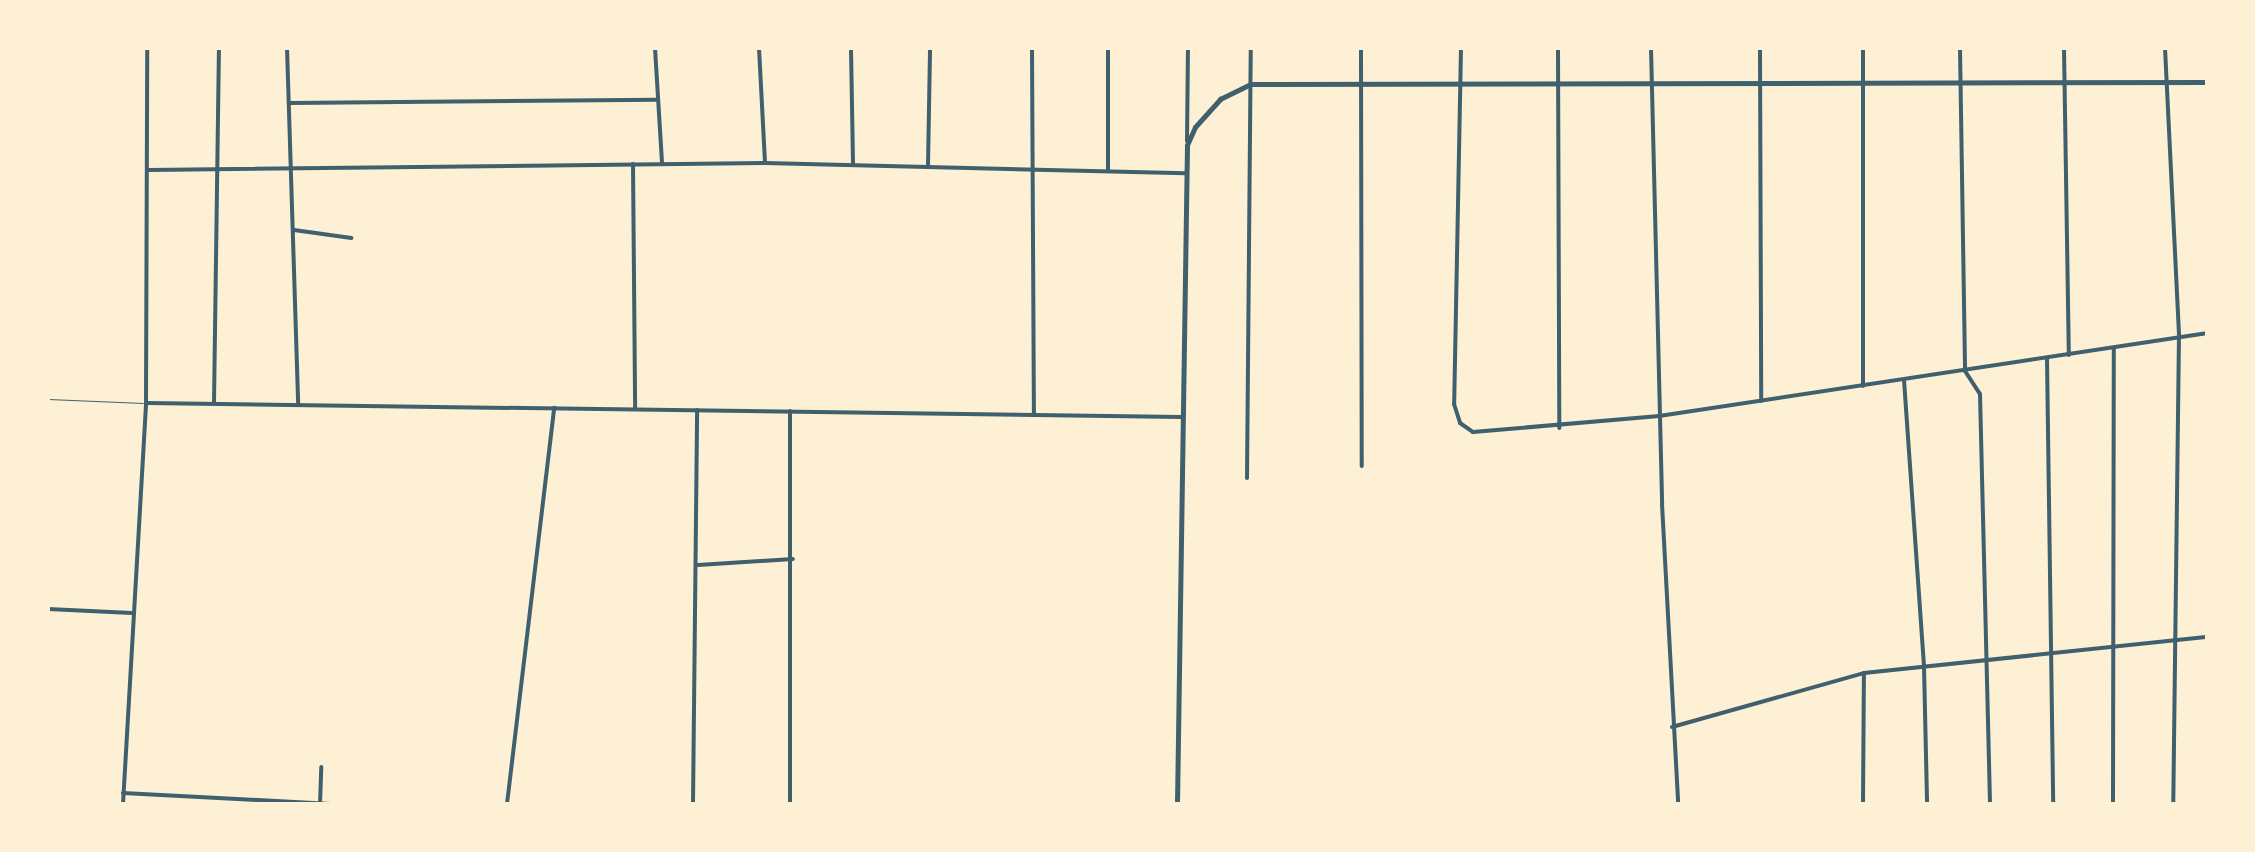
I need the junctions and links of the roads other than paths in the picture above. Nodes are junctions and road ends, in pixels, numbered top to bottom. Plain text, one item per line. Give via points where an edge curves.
1 (147, 48) edge
2 (219, 48) edge
3 (286, 48) edge
4 (655, 48) edge
5 (759, 48) edge
6 (851, 48) edge
7 (930, 48) edge
8 (1032, 48) edge
9 (1108, 48) edge
10 (1188, 48) edge
11 (1252, 48) edge
12 (1361, 48) edge
13 (1461, 48) edge
14 (1558, 48) edge
15 (1651, 48) edge
16 (1760, 48) edge
17 (1863, 48) edge
18 (1960, 48) edge
19 (2064, 48) edge
20 (2165, 48) edge
21 (1959, 82) junction
22 (2065, 82) junction
23 (2165, 82) junction
24 (2208, 82) edge
25 (1651, 83) junction
26 (1760, 83) junction
27 (1863, 83) junction
28 (1252, 84) junction
29 (1361, 84) junction
30 (1461, 84) junction
31 (1558, 84) junction
32 (658, 100) junction
33 (289, 103) junction
34 (1188, 146) junction
35 (765, 163) junction
36 (632, 164) junction
37 (662, 164) junction
38 (853, 164) junction
39 (928, 166) junction
40 (1031, 169) junction
41 (149, 170) junction
42 (292, 170) junction
43 (220, 171) junction
44 (1108, 171) junction
45 (1186, 173) junction
46 (294, 230) junction
47 (351, 238) dead end
48 (2208, 332) edge
49 (2180, 334) junction
50 (2114, 349) junction
51 (2069, 356) junction
52 (2047, 359) junction
53 (1965, 371) junction
54 (1904, 380) junction
55 (1863, 386) junction
56 (48, 399) edge
57 (1762, 401) junction
58 (146, 403) junction
59 (214, 404) junction
60 (298, 405) junction
61 (554, 408) junction
62 (635, 410) junction
63 (697, 410) junction
64 (790, 412) junction
65 (1034, 415) junction
66 (1660, 416) junction
67 (1184, 417) junction
68 (1559, 428) junction
69 (1362, 466) dead end
70 (1247, 478) dead end
71 (793, 559) junction
72 (696, 565) junction
73 (48, 609) edge
74 (132, 613) junction
75 (2208, 637) edge
76 (2177, 639) junction
77 (2114, 648) junction
78 (2051, 654) junction
79 (1989, 660) junction
80 (1924, 667) junction
81 (1864, 673) junction
82 (1672, 727) junction
83 (321, 767) dead end
84 (123, 793) junction
85 (215, 801) edge
86 (122, 804) edge
87 (320, 804) edge
88 (336, 804) edge
89 (507, 804) edge
90 (693, 804) edge
91 (790, 804) edge
92 (1177, 804) edge
93 (1678, 804) edge
94 (1863, 804) edge
95 (1927, 804) edge
96 (1990, 804) edge
97 (2053, 804) edge
98 (2113, 804) edge
99 (2173, 804) edge

1 - 41 street
2 - 43 street
3 - 33 street
4 - 32 street
5 - 35 street
6 - 38 street
7 - 39 street
8 - 40 street
9 - 44 street
10 - 34 street
11 - 28 street
12 - 29 street
13 - 30 street
14 - 31 street
15 - 25 street
16 - 26 street
17 - 27 street
18 - 21 street
19 - 22 street
20 - 23 street
21 - 22 street
21 - 27 street
21 - 53 street
22 - 23 street
22 - 51 street
23 - 24 street
23 - 49 street
25 - 26 street
25 - 31 street
25 - 66 street
26 - 27 street
26 - 57 street
27 - 55 street
28 - 29 street
28 - 34 street via 1220,99 1194,127
28 - 70 street
29 - 30 street
29 - 69 street
30 - 31 street
30 - 68 street via 1454,404 1460,423 1474,432
31 - 68 street
32 - 33 street
32 - 37 street
33 - 42 street
34 - 45 street
35 - 37 street
35 - 38 street
36 - 37 street
36 - 42 street
36 - 62 street
38 - 39 street
39 - 40 street
40 - 44 street
40 - 65 street
41 - 43 street
41 - 58 street
42 - 43 street
42 - 46 street
43 - 59 street
44 - 45 street
45 - 67 street
46 - 47 street
46 - 60 street
48 - 49 street
49 - 50 street
49 - 76 street
50 - 51 street
50 - 77 street
51 - 52 street
52 - 53 street
52 - 78 street
53 - 54 street
53 - 79 street via 1980,394
54 - 55 street
54 - 80 street
55 - 57 street
56 - 58 lane
57 - 66 street
58 - 59 street
58 - 74 street
59 - 60 street
60 - 61 street
61 - 62 street
61 - 89 street
62 - 63 street
63 - 64 street
63 - 72 street
64 - 65 street
64 - 71 street
65 - 67 street
66 - 68 street
66 - 82 street via 1676,691
67 - 92 street
71 - 72 street
71 - 91 street
72 - 90 street
73 - 74 street
74 - 84 street
75 - 76 street
76 - 77 street
76 - 99 street
77 - 78 street
77 - 98 street
78 - 79 street
78 - 97 street
79 - 80 street
79 - 96 street
80 - 81 street
80 - 95 street
81 - 82 street
81 - 94 street
82 - 93 street
83 - 87 street
84 - 85 street
84 - 86 street
85 - 87 street
87 - 88 street

